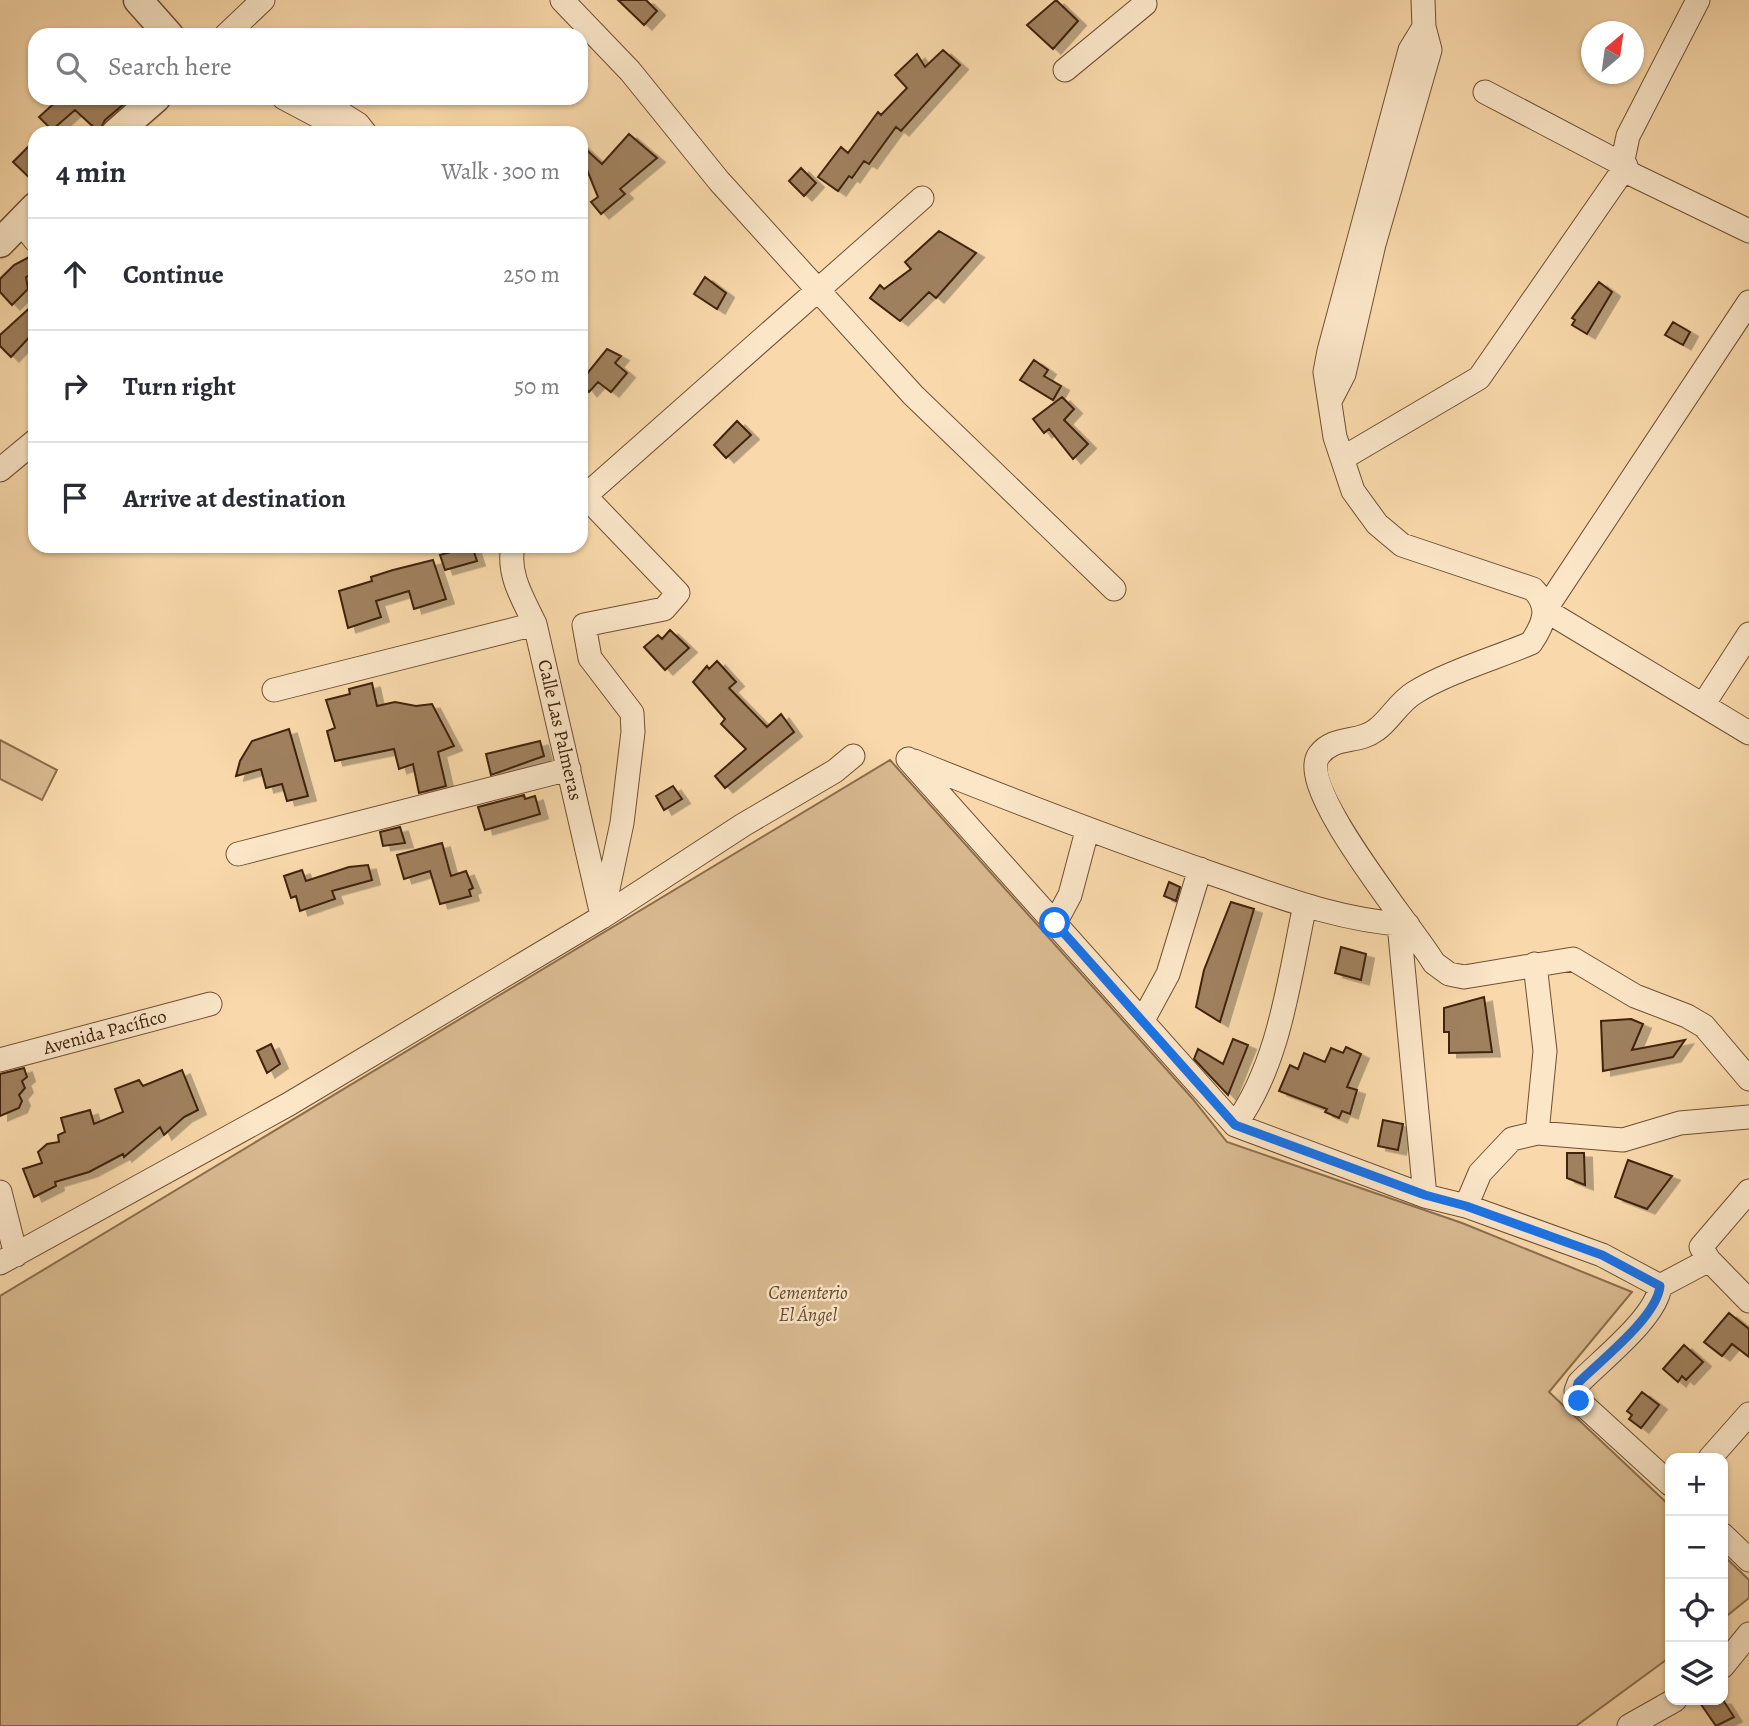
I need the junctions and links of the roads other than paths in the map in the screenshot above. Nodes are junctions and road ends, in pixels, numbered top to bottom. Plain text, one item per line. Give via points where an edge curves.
1 (138, 0) edge
2 (263, 0) edge
3 (562, 0) edge
4 (1423, 0) edge
5 (1698, 0) edge
6 (1131, 7) edge
7 (163, 28) edge
8 (233, 28) edge
9 (1065, 70) dead end
10 (1485, 92) dead end
11 (148, 105) edge
12 (297, 105) edge
13 (328, 105) edge
14 (124, 126) edge
15 (336, 126) edge
16 (360, 126) edge
17 (1626, 166) junction
18 (922, 198) dead end
19 (28, 224) edge
20 (1749, 231) edge
21 (0, 243) edge
22 (819, 288) junction
23 (1749, 302) edge
24 (28, 447) edge
25 (1343, 458) junction
26 (0, 470) edge
27 (588, 493) edge
28 (588, 499) edge
29 (512, 553) edge
30 (1114, 589) dead end
31 (1545, 610) junction
32 (535, 624) junction
33 (1749, 634) edge
34 (274, 690) dead end
35 (1703, 705) junction
36 (1749, 733) edge
37 (853, 756) dead end
38 (569, 769) junction
39 (1087, 831) junction
40 (238, 855) dead end
41 (1200, 869) junction
42 (1305, 905) junction
43 (602, 917) junction
44 (1055, 923) junction
45 (1404, 925) junction
46 (1535, 964) junction
47 (210, 1004) dead end
48 (1143, 1020) junction
49 (0, 1060) edge
50 (1749, 1079) edge
51 (1746, 1114) edge
52 (1235, 1125) junction
53 (1537, 1133) junction
54 (1749, 1191) edge
55 (0, 1192) edge
56 (1425, 1195) junction
57 (1466, 1206) junction
58 (8, 1259) edge
59 (1709, 1260) junction
60 (1660, 1286) junction
61 (1749, 1301) edge
62 (1749, 1413) edge
63 (1714, 1453) edge
64 (1665, 1479) edge
65 (1728, 1540) edge
66 (1749, 1560) edge
67 (1749, 1634) edge
68 (1728, 1660) edge
69 (1666, 1705) edge
70 (1629, 1726) edge

1 - 7 street
2 - 8 street
3 - 22 street
4 - 25 street via 1430,50 1374,244 1344,374 1331,399 1335,437
5 - 17 street via 1628,136 1623,151
6 - 9 street
10 - 17 street
11 - 14 street
12 - 15 street
13 - 16 street
17 - 20 street via 1629,173
17 - 25 street via 1479,378
18 - 22 street
19 - 21 street
22 - 27 street
22 - 30 street via 913,396
23 - 31 street
24 - 26 street
25 - 31 street via 1353,491 1377,524 1402,545 1533,589
28 - 43 street via 678,593 664,609 584,625 590,658 632,713 633,723 632,764
29 - 32 street, Calle Las Palmeras via 516,582
31 - 35 street
31 - 45 street via 1543,626 1531,643 1415,692 1376,731 1334,742 1318,757 1313,771 1320,790 1354,852
32 - 34 street
32 - 38 street, Calle Las Palmeras
33 - 35 street
35 - 36 street
37 - 43 street
38 - 40 street
38 - 43 street, Calle Las Palmeras
39 - 41 street
39 - 44 street via 1070,895
39 - 44 street via 908,759
41 - 42 street
41 - 48 street via 1168,974
42 - 45 street via 1369,923
42 - 52 street via 1275,1039 1249,1107
43 - 58 street via 289,1104
44 - 48 street
45 - 46 street via 1434,963 1449,974 1464,977
45 - 56 street
46 - 50 street via 1573,960 1635,996 1687,1016 1704,1026
46 - 53 street via 1545,1051
47 - 49 street, Avenida Pacífico
48 - 52 street
51 - 53 street via 1680,1123 1623,1140
52 - 56 street
53 - 57 street via 1512,1139 1504,1147 1480,1173
54 - 59 street via 1701,1247
55 - 58 street
56 - 57 street
57 - 60 street via 1602,1255
59 - 60 street
59 - 61 street
60 - 64 street via 1659,1298 1642,1320 1578,1383 1576,1391 1579,1401
62 - 63 street
65 - 66 street
67 - 68 street
69 - 70 street

